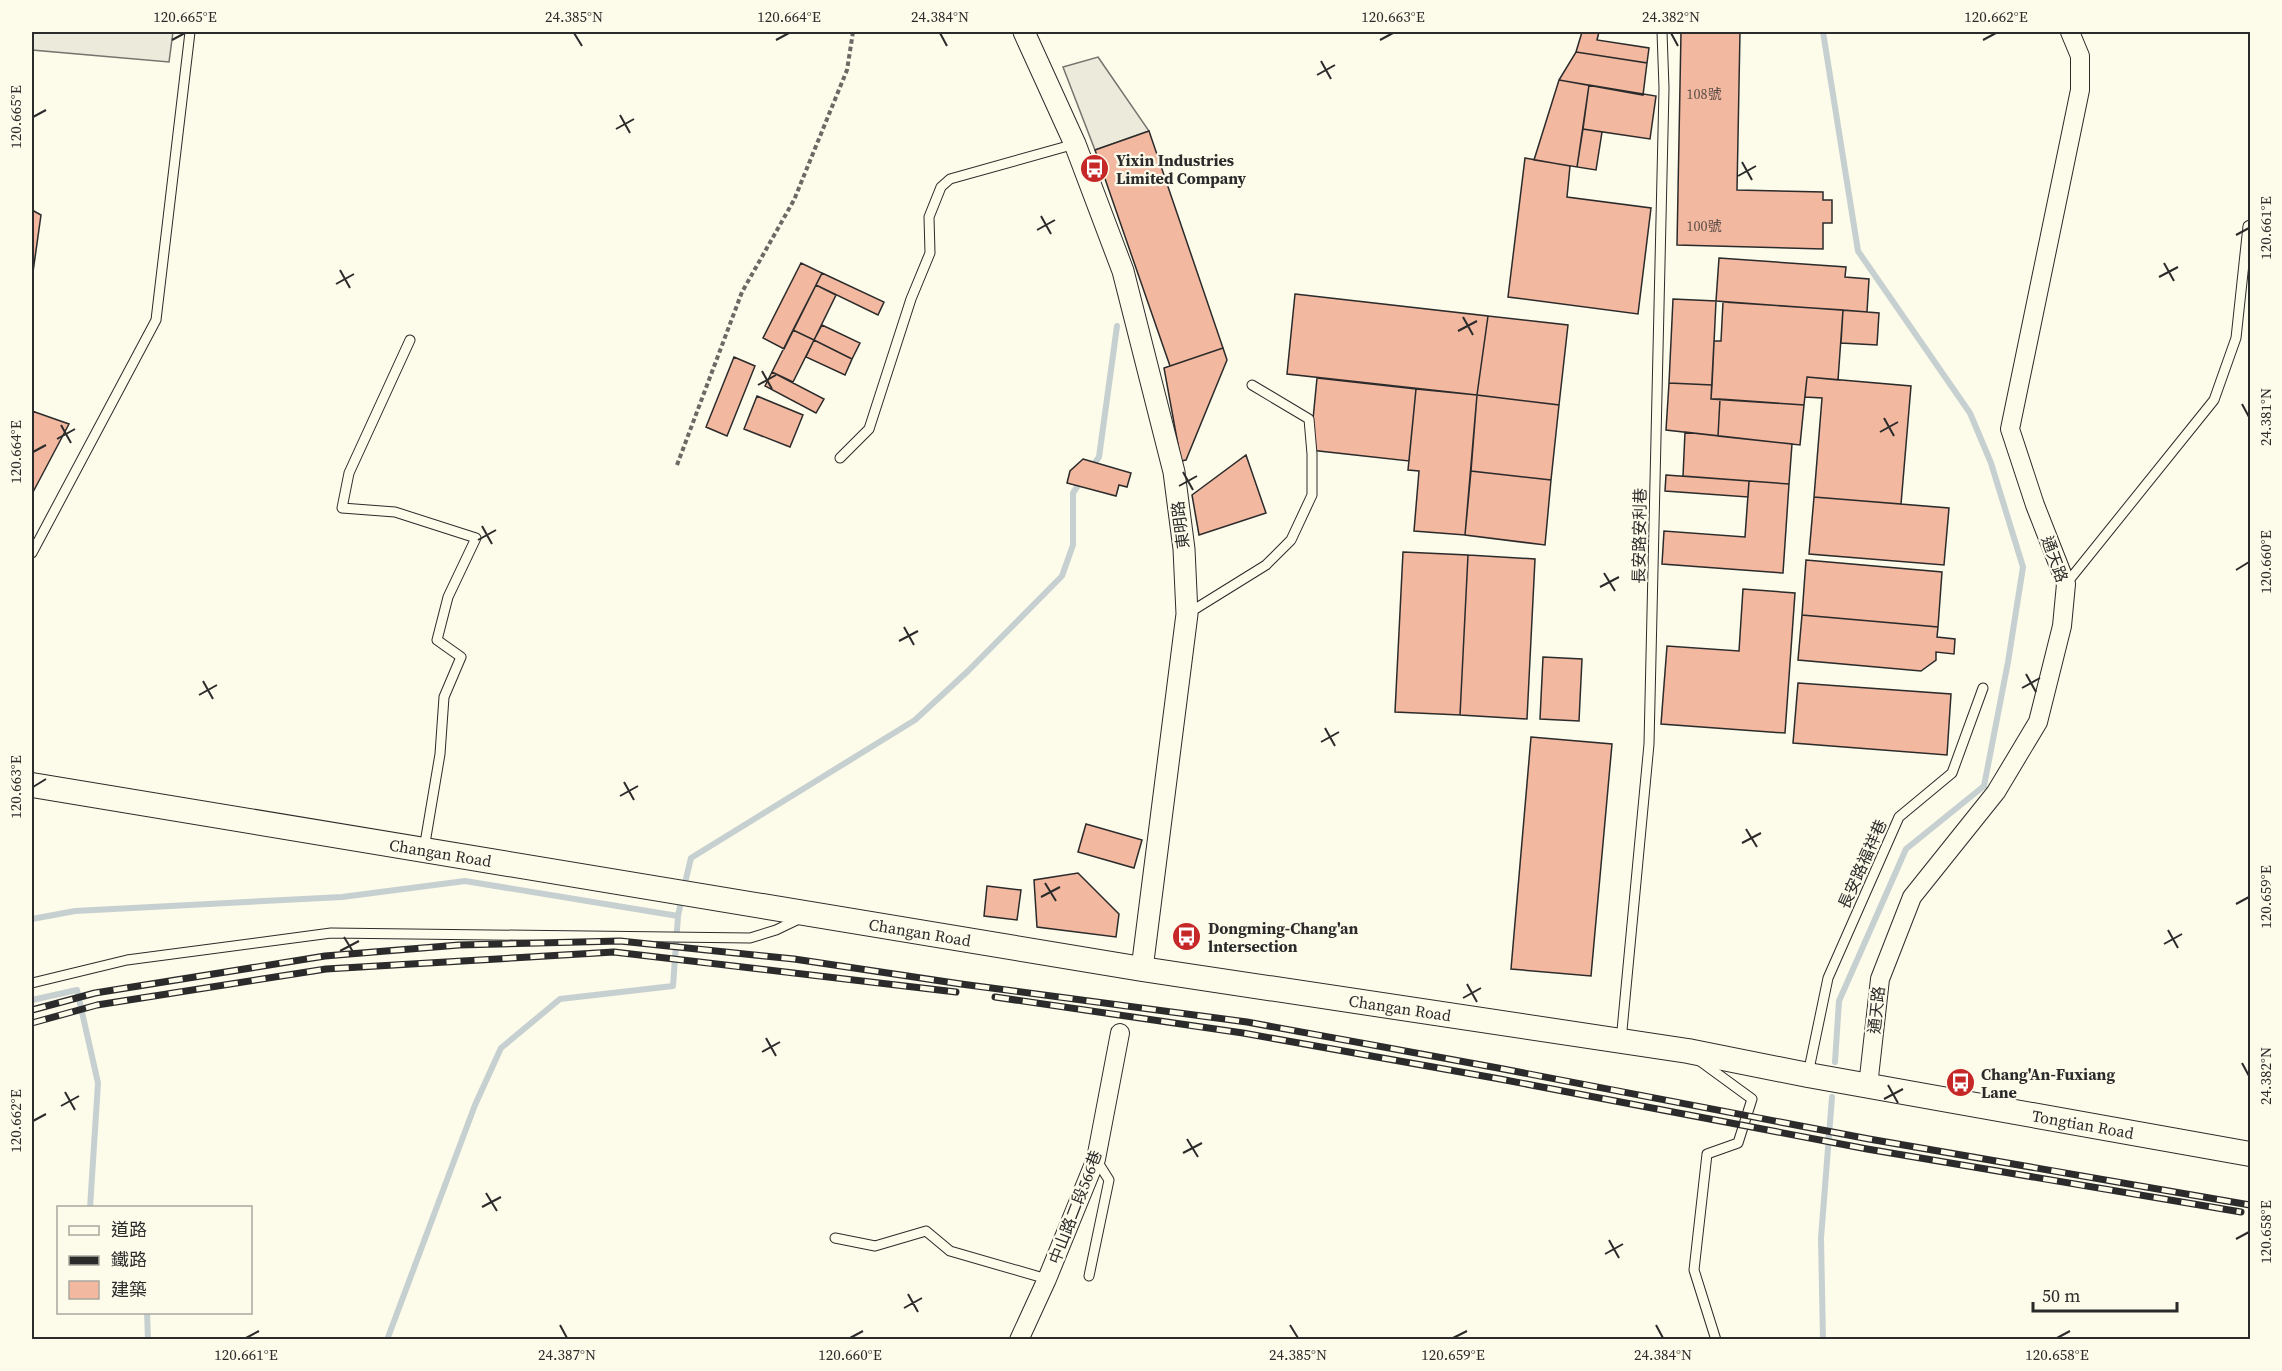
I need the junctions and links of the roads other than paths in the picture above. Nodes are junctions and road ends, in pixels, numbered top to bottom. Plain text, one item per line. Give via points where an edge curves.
1 (190, 32) edge
2 (1024, 32) edge
3 (1662, 32) edge
4 (2070, 32) edge
5 (1075, 144) junction
6 (2250, 225) edge
7 (410, 340) dead end
8 (1252, 385) dead end
9 (840, 458) dead end
10 (32, 553) edge
11 (2066, 584) junction
12 (1187, 614) junction
13 (1983, 688) dead end
14 (32, 785) edge
15 (424, 851) junction
16 (811, 914) junction
17 (1142, 969) junction
18 (32, 983) edge
19 (1120, 1033) dead end
20 (1622, 1041) junction
21 (1688, 1051) junction
22 (1808, 1075) junction
23 (1868, 1086) junction
24 (2250, 1154) edge
25 (1096, 1159) junction
26 (835, 1238) dead end
27 (1089, 1276) dead end
28 (1047, 1279) junction
29 (1019, 1340) edge
30 (1716, 1340) edge

1 - 10 lane via 156,320
2 - 5 street, 東明路
3 - 20 lane, 長安路安利巷 via 1664,88 1649,744
4 - 11 street, 通天路 via 2080,56 2080,90 2010,429
5 - 9 lane via 950,179 941,187 929,217 930,253 869,429
5 - 12 street, 東明路 via 1123,271 1174,472
6 - 11 lane via 2235,338 2214,400
7 - 15 lane via 349,473 342,508 395,512 476,538 448,597 437,640 461,657 444,697 440,754
8 - 12 lane via 1309,418 1312,495 1291,540 1266,565
11 - 23 street, 通天路 via 2062,626 2038,722 1996,792 1912,897 1880,979
12 - 17 street, 東明路
13 - 22 lane, 長安路福祥巷 via 1952,773 1899,818 1828,978
14 - 15 main road, Changan Road
15 - 16 main road, Changan Road
16 - 17 main road, Changan Road
16 - 18 lane via 750,938 331,933 127,960
17 - 20 main road, Changan Road
19 - 25 street, 中山路二段566巷
20 - 21 main road, Changan Road
21 - 22 main road, Changan Road
21 - 30 lane via 1752,1099 1738,1143 1707,1154 1694,1270
22 - 23 main road, Tongtian Road
23 - 24 main road, Tongtian Road
25 - 27 lane via 1109,1180
25 - 28 street, 中山路二段566巷
26 - 28 lane via 875,1246 926,1231 950,1251
28 - 29 street, 中山路二段566巷

